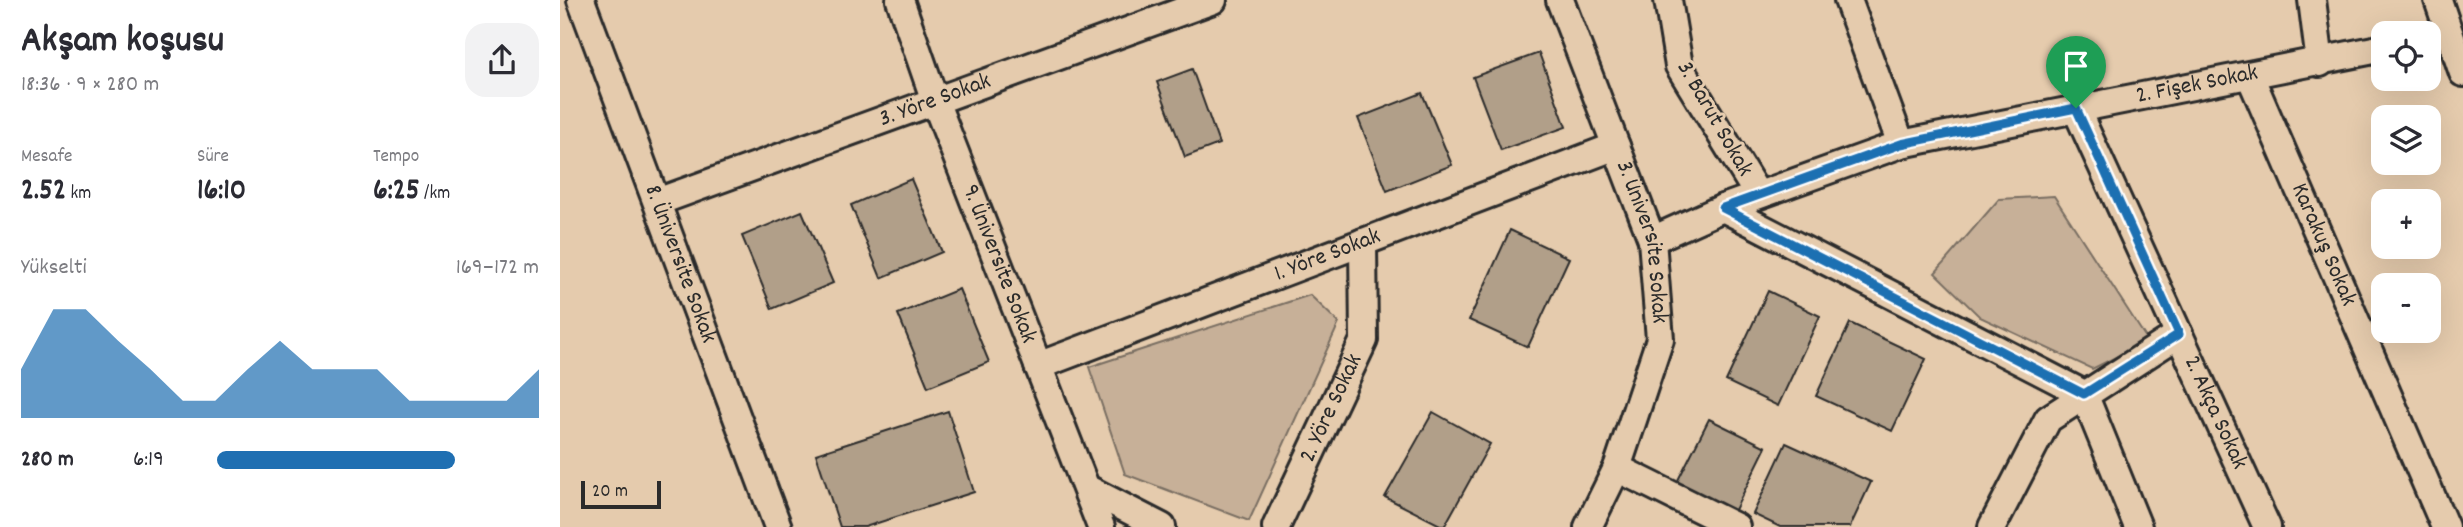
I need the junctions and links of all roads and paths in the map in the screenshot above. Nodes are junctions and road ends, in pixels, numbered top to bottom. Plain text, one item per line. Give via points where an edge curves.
1 (581, 0) edge
2 (900, 0) edge
3 (1213, 0) edge
4 (1560, 0) edge
5 (1668, 0) edge
6 (1849, 0) edge
7 (2312, 0) edge
8 (2438, 0) edge
9 (2446, 34) edge
10 (2371, 51) edge
11 (2320, 63) junction
12 (2463, 74) edge
13 (2250, 76) junction
14 (934, 101) junction
15 (2076, 108) junction
16 (1901, 144) junction
17 (1616, 146) junction
18 (1758, 195) junction
19 (657, 202) junction
20 (1723, 208) junction
21 (1652, 240) junction
22 (1363, 242) junction
23 (2179, 334) junction
24 (1038, 366) junction
25 (2084, 394) junction
26 (1616, 468) junction
27 (1088, 489) junction
28 (778, 527) edge
29 (1101, 527) edge
30 (1163, 527) edge
31 (1276, 527) edge
32 (1588, 527) edge
33 (1736, 527) edge
34 (1992, 527) edge
35 (2138, 527) edge
36 (2267, 527) edge
37 (2445, 527) edge

1 - 19 street, 8. Üniversite Sokak
2 - 14 street, 9. Üniversite Sokak
3 - 14 street, 3. Yöre Sokak
4 - 17 street, 3. Üniversite Sokak
5 - 18 street, 3. Barut Sokak via 1679,66
6 - 16 street
7 - 11 street
8 - 9 street
9 - 12 street
10 - 11 street, 2. Fişek Sokak
11 - 13 street, 2. Fişek Sokak
13 - 15 street, 2. Fişek Sokak
13 - 37 street, Karakuş Sokak
14 - 19 street, 3. Yöre Sokak
14 - 24 street, 9. Üniversite Sokak
15 - 16 street, 2. Fişek Sokak
15 - 23 street, 2. Akça Sokak
16 - 18 street, 2. Fişek Sokak
17 - 21 street, 3. Üniversite Sokak
17 - 22 street, 1. Yöre Sokak
18 - 20 street, 2. Fişek Sokak
19 - 28 street, 8. Üniversite Sokak
20 - 21 street, 2. Fişek Sokak
20 - 25 street
21 - 26 street, 3. Üniversite Sokak via 1660,339
22 - 24 street, 1. Yöre Sokak
22 - 31 street, 2. Yöre Sokak via 1364,340
23 - 25 street
23 - 36 street, 2. Akça Sokak
24 - 27 street, 9. Üniversite Sokak
25 - 34 street via 2048,419
25 - 35 street
26 - 32 street, 3. Üniversite Sokak
26 - 33 street
27 - 29 street, 9. Üniversite Sokak
27 - 30 street

